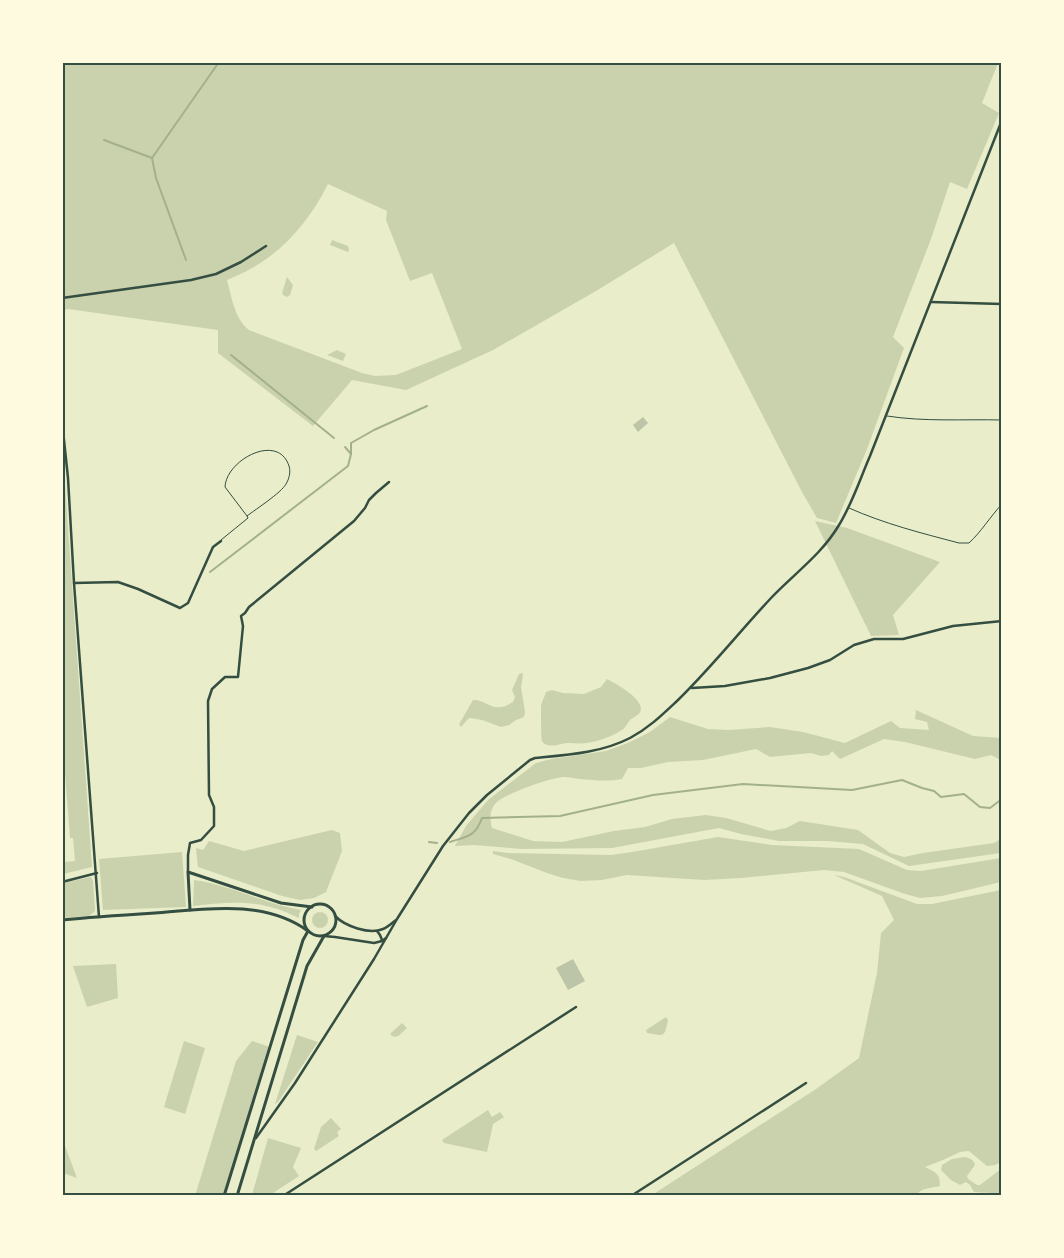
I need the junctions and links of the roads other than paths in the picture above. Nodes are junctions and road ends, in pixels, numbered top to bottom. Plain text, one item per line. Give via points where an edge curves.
1 (1002, 120) edge
2 (266, 246) dead end
3 (62, 298) edge
4 (931, 302) junction
5 (1002, 304) edge
6 (886, 416) junction
7 (1002, 420) edge
8 (62, 421) edge
9 (64, 455) edge
10 (389, 482) dead end
11 (1002, 504) edge
12 (848, 508) junction
13 (247, 516) junction
14 (221, 541) joint
15 (74, 583) junction
16 (1002, 621) edge
17 (690, 688) junction
18 (188, 872) junction
19 (96, 873) junction
20 (62, 882) edge
21 (312, 907) junction
22 (190, 910) junction
23 (335, 916) junction
24 (99, 917) junction
25 (397, 919) junction
26 (62, 920) edge
27 (308, 931) junction
28 (377, 931) junction
29 (324, 936) junction
30 (387, 937) junction
31 (382, 941) junction
32 (382, 945) junction
33 (576, 1007) dead end
34 (806, 1083) dead end
35 (254, 1140) junction
36 (224, 1196) edge
37 (237, 1196) edge
38 (283, 1196) edge
39 (631, 1196) edge

1 - 4 street
2 - 3 street via 216,274
4 - 5 street
4 - 6 street
6 - 7 lane
6 - 12 street
8 - 9 street
9 - 15 street
10 - 18 street via 369,500 354,521 241,616 238,677 225,677 212,689 208,701 209,794 214,807 214,826 201,840 190,843
11 - 12 lane via 968,544 899,528
12 - 17 street via 826,546 773,597
13 - 13 lane via 288,481 288,463 275,452 262,451 250,455 235,466 226,479 225,487
13 - 14 lane
14 - 15 street via 213,547 188,603 180,608 118,582
15 - 19 street
16 - 17 street via 953,626 903,639 874,638 808,668 725,686
17 - 25 street via 648,727 630,738 605,749 530,760 469,813 443,846
18 - 21 street via 281,903
18 - 22 street
19 - 20 street
19 - 24 street
21 - 23 street via 327,906
21 - 27 street via 304,919
22 - 24 street
22 - 27 street via 238,908 267,912 293,921
23 - 28 street via 349,926
23 - 29 street via 334,928
24 - 26 street
25 - 28 street
25 - 30 street
27 - 29 street
27 - 36 street
28 - 31 street
29 - 31 street via 374,943
29 - 35 street via 307,966
30 - 31 street
30 - 32 street
31 - 32 street
32 - 35 street via 294,1084
33 - 38 street
34 - 39 street
35 - 37 street

